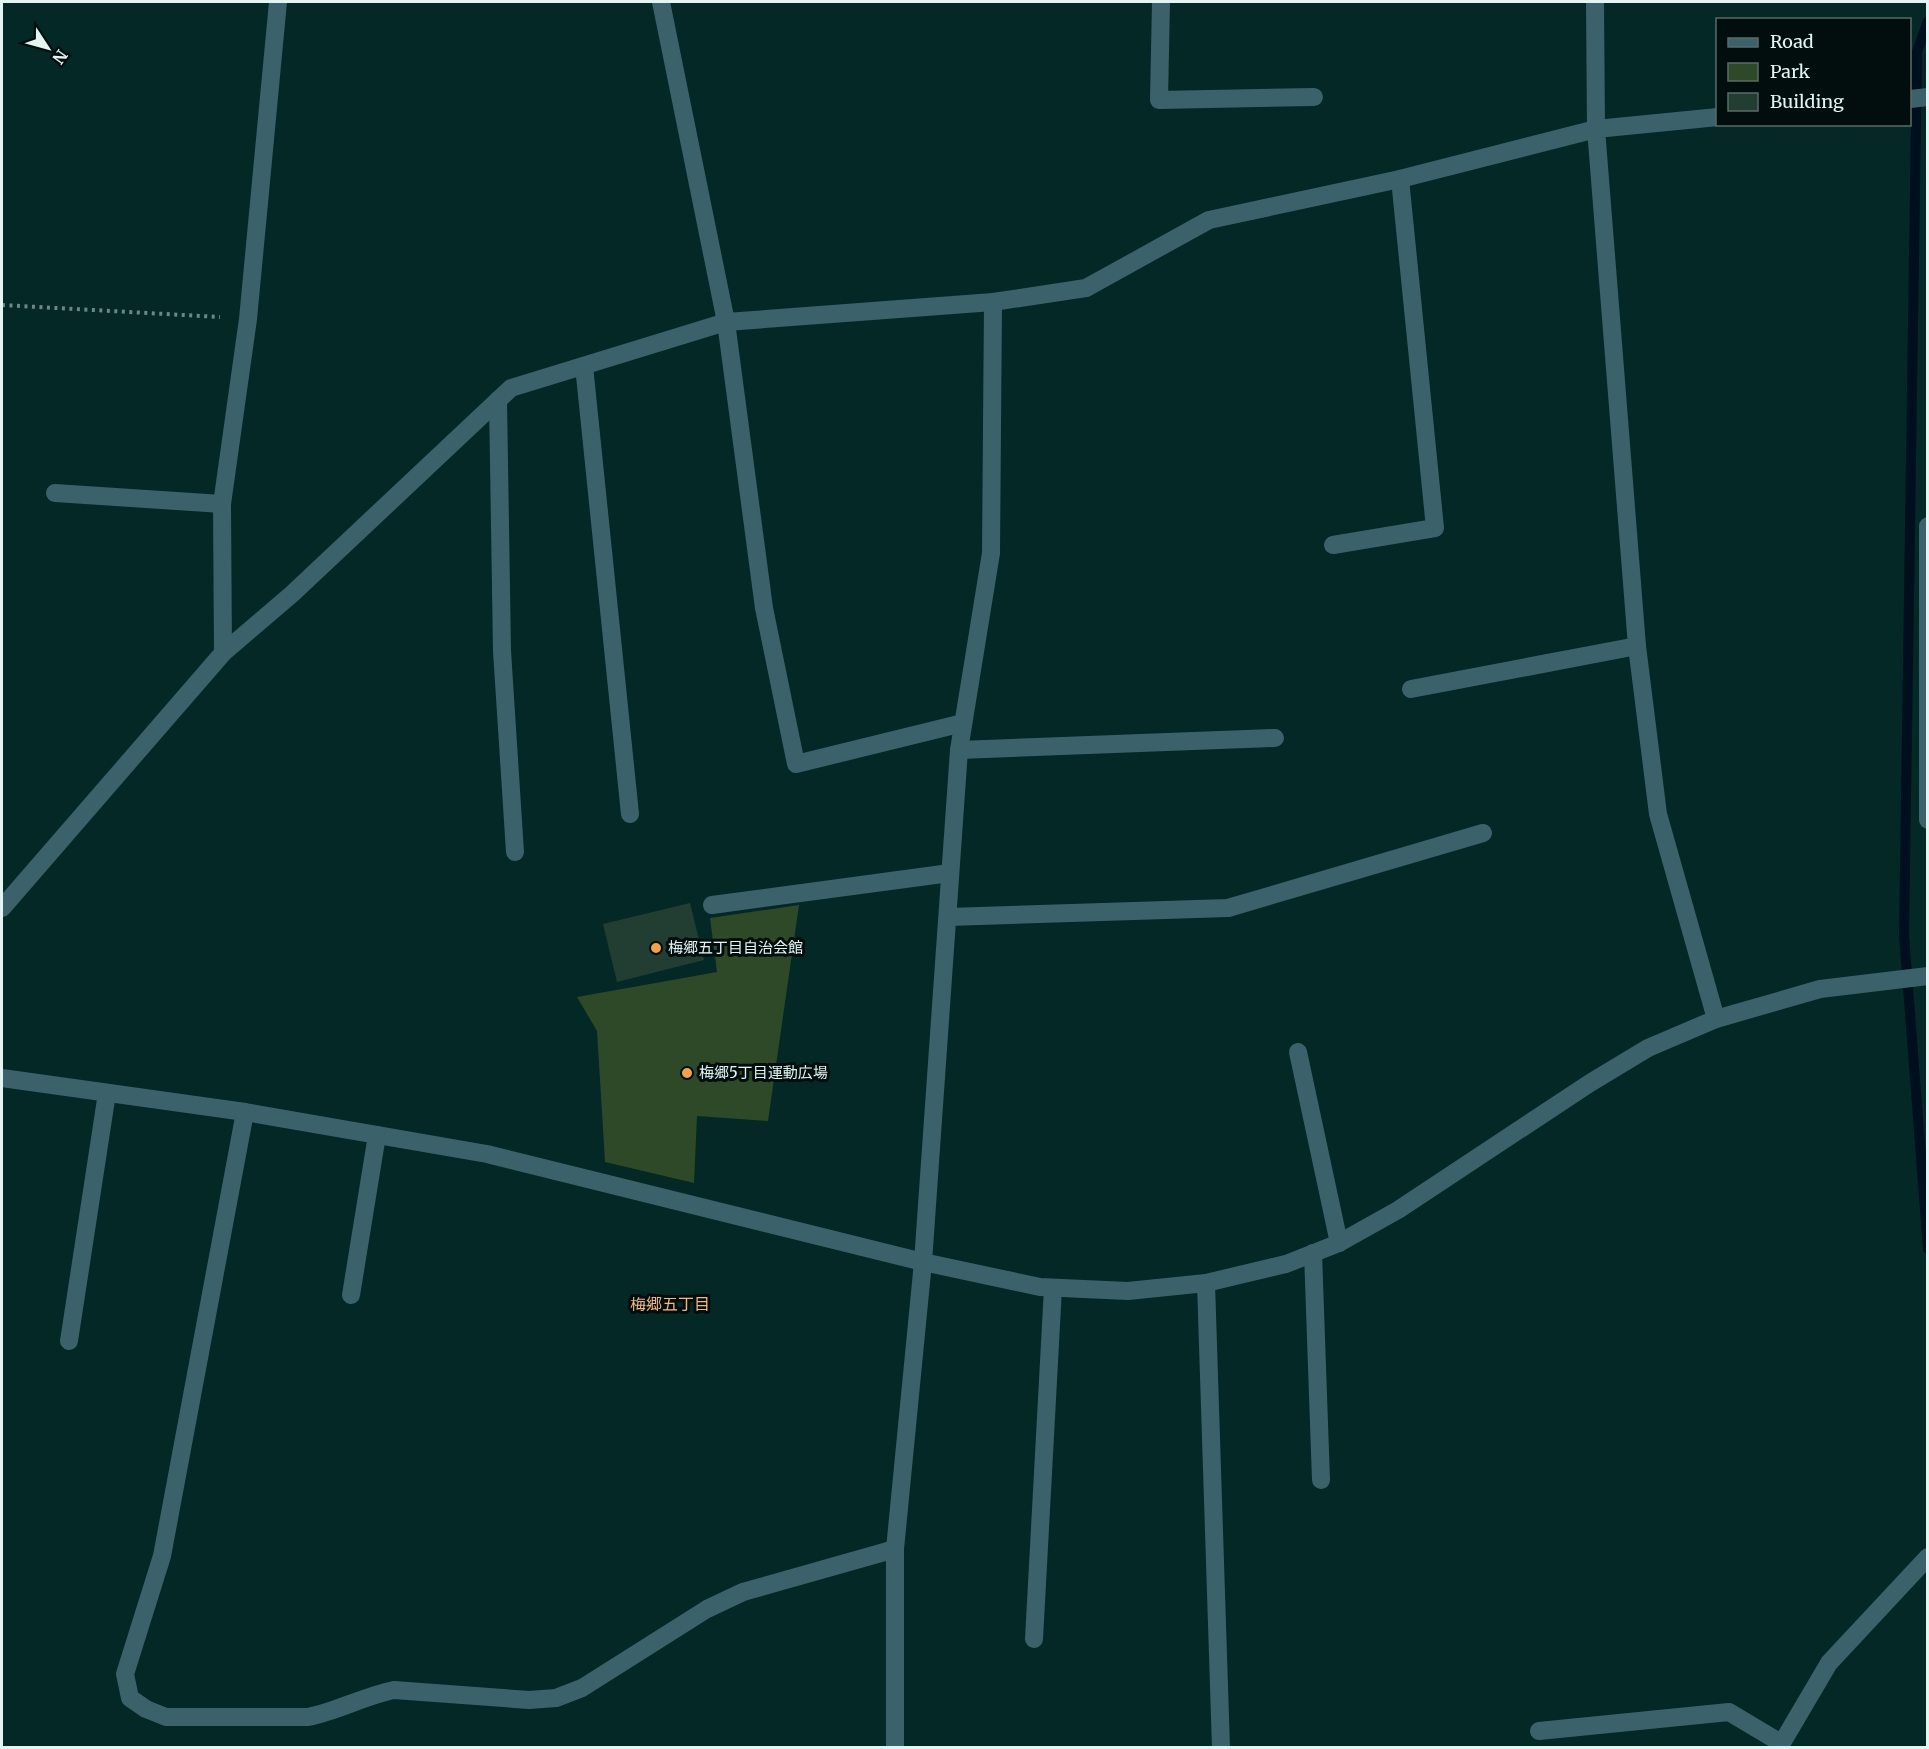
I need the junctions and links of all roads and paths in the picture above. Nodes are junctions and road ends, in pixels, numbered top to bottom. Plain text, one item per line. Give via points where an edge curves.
1 (278, 2) edge
2 (661, 2) edge
3 (1161, 2) edge
4 (1595, 2) edge
5 (1314, 97) dead end
6 (1928, 97) edge
7 (1911, 99) edge
8 (1716, 117) edge
9 (1596, 129) junction
10 (1400, 179) junction
11 (993, 302) junction
12 (2, 305) edge
13 (248, 319) junction
14 (726, 322) junction
15 (584, 366) junction
16 (498, 400) junction
17 (55, 493) dead end
18 (222, 504) junction
19 (1928, 526) edge
20 (1333, 545) dead end
21 (1637, 646) junction
22 (223, 653) junction
23 (1411, 689) dead end
24 (963, 723) junction
25 (1275, 738) dead end
26 (959, 750) junction
27 (630, 814) dead end
28 (1928, 820) edge
29 (1483, 833) dead end
30 (515, 852) dead end
31 (950, 873) junction
32 (712, 905) dead end
33 (2, 908) edge
34 (948, 917) junction
35 (1928, 976) edge
36 (1716, 1019) junction
37 (1298, 1052) dead end
38 (2, 1078) edge
39 (107, 1093) junction
40 (245, 1112) junction
41 (377, 1135) junction
42 (1339, 1244) junction
43 (1313, 1253) junction
44 (923, 1262) junction
45 (1206, 1283) junction
46 (1053, 1288) junction
47 (351, 1295) dead end
48 (69, 1341) dead end
49 (1321, 1480) dead end
50 (895, 1549) junction
51 (1928, 1557) edge
52 (1034, 1639) dead end
53 (1539, 1731) dead end
54 (1780, 1745) edge
55 (895, 1748) edge
56 (1221, 1748) edge

1 - 13 street
2 - 14 street
3 - 5 street via 1160,100
4 - 9 street
6 - 7 street
8 - 9 street
9 - 10 street
9 - 21 street
10 - 11 street via 1209,220 1086,288
10 - 20 street via 1435,528
11 - 14 street
11 - 24 street via 991,553
12 - 13 path
13 - 18 street
14 - 15 street
14 - 24 street via 764,608 796,764
15 - 16 street via 511,388
15 - 27 street
16 - 22 street via 292,594
16 - 30 street via 502,651
17 - 18 street
18 - 22 street
19 - 28 street
21 - 23 street
21 - 36 street via 1658,814
22 - 33 street
24 - 26 street
25 - 26 street
26 - 31 street
29 - 34 street via 1228,908
31 - 32 street
31 - 34 street
34 - 44 street
35 - 36 street via 1820,989
36 - 42 street via 1648,1048
37 - 42 street
38 - 39 street
39 - 40 street
39 - 48 street
40 - 41 street
40 - 50 street via 162,1556 125,1674 130,1698 146,1710 166,1717 308,1717 394,1690 529,1700 556,1698 582,1688 707,1609 743,1592
41 - 44 street via 486,1154
41 - 47 street
42 - 43 street
43 - 45 street
43 - 49 street
44 - 46 street
44 - 50 street
45 - 46 street via 1128,1291
45 - 56 street
46 - 52 street
50 - 55 street
51 - 54 street via 1829,1663
53 - 54 street via 1729,1712

